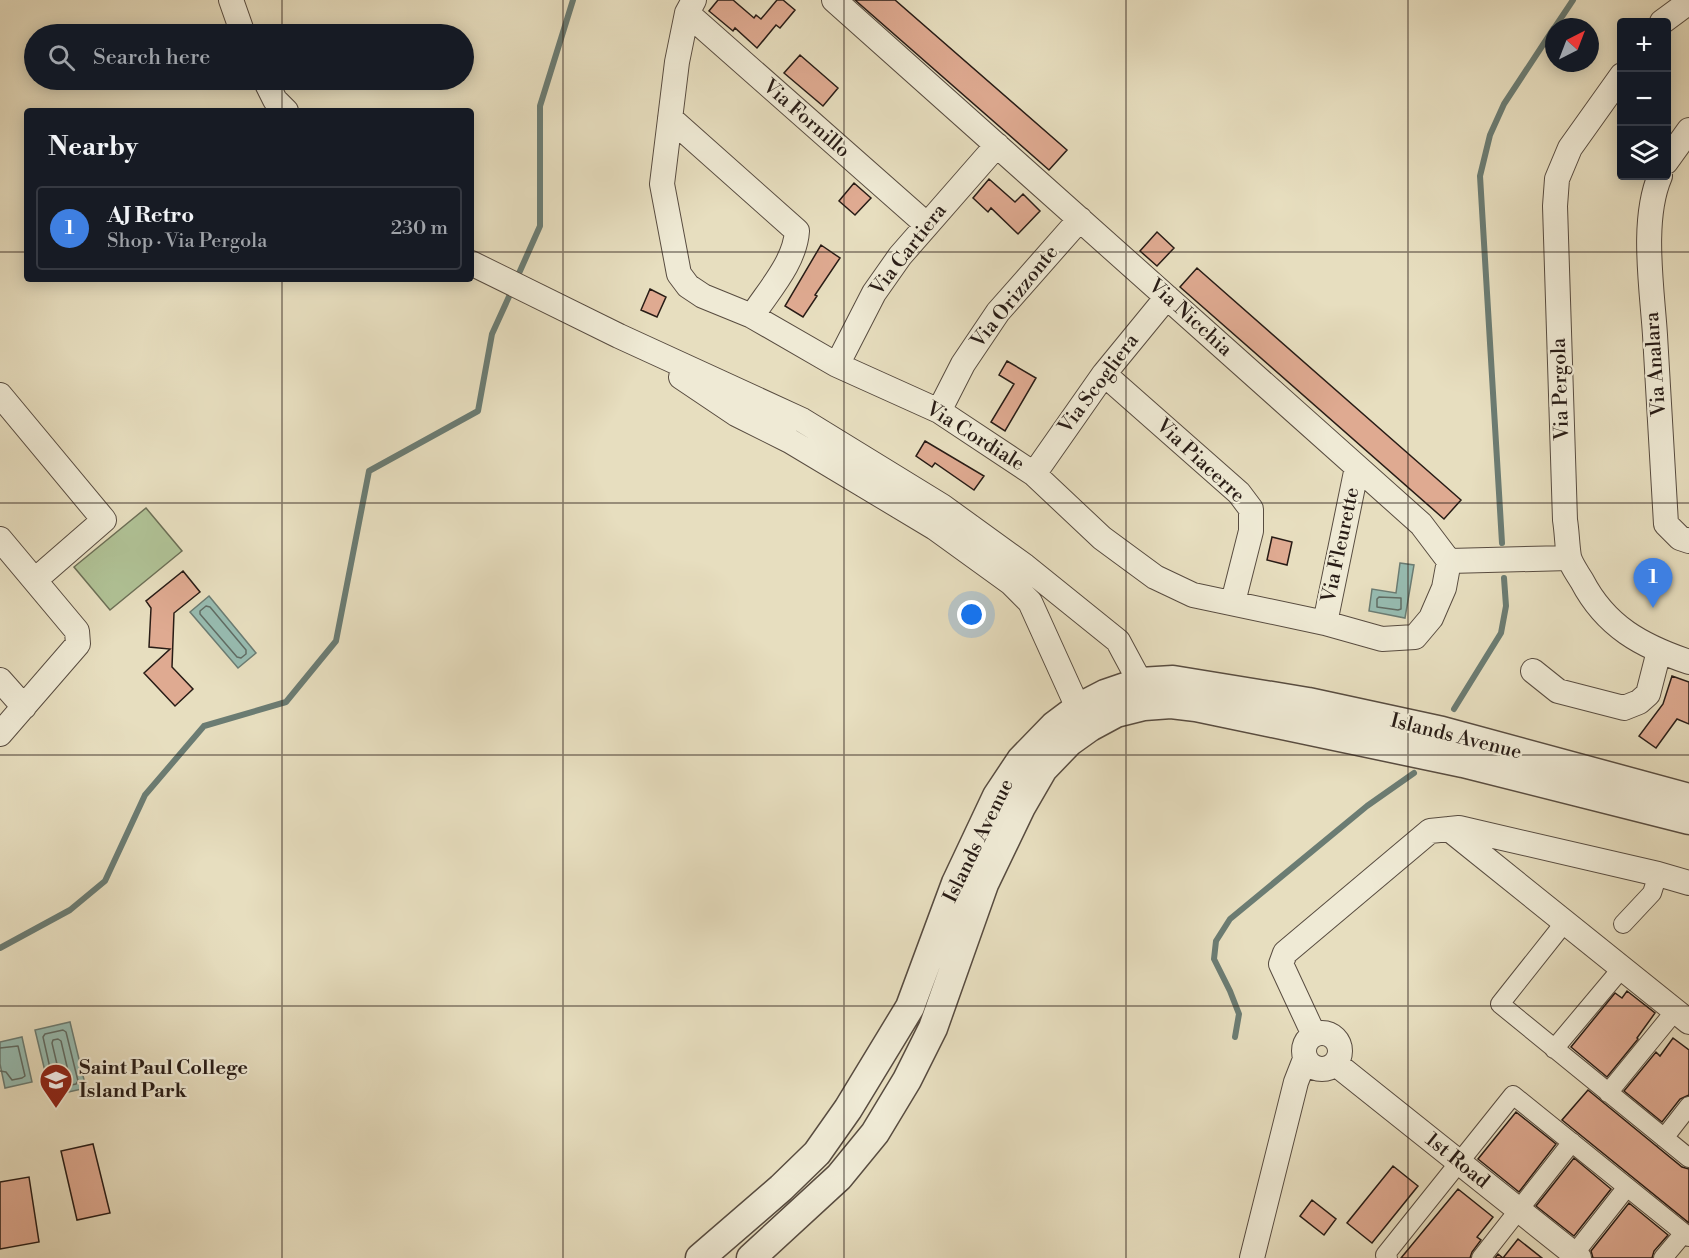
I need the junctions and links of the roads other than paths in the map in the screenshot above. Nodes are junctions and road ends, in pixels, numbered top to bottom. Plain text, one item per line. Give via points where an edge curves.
1 (231, 0) edge
2 (834, 0) edge
3 (1689, 2) edge
4 (690, 7) edge
5 (1667, 18) edge
6 (239, 24) edge
7 (1617, 82) edge
8 (270, 90) edge
9 (283, 108) edge
10 (670, 118) junction
11 (1689, 130) edge
12 (997, 145) junction
13 (1671, 155) edge
14 (1657, 180) edge
15 (1080, 219) junction
16 (926, 224) junction
17 (474, 265) edge
18 (1167, 297) junction
19 (752, 316) junction
20 (619, 336) junction
21 (837, 365) junction
22 (1104, 374) junction
23 (0, 396) edge
24 (939, 411) junction
25 (1357, 467) junction
26 (1034, 474) junction
27 (0, 539) edge
28 (1689, 541) edge
29 (1569, 558) junction
30 (1449, 561) junction
31 (35, 580) junction
32 (1046, 584) junction
33 (1030, 602) junction
34 (1233, 602) junction
35 (1325, 623) junction
36 (1659, 651) junction
37 (1689, 662) edge
38 (1533, 671) dead end
39 (0, 680) edge
40 (1142, 694) junction
41 (24, 707) junction
42 (1084, 717) junction
43 (0, 734) edge
44 (1689, 798) edge
45 (1689, 820) edge
46 (1447, 828) junction
47 (1658, 874) junction
48 (1689, 884) edge
49 (1565, 922) junction
50 (1623, 924) dead end
51 (1622, 968) junction
52 (1682, 1017) edge
53 (1314, 1035) junction
54 (1554, 1049) junction
55 (1305, 1059) junction
56 (1336, 1064) junction
57 (1608, 1093) junction
58 (1689, 1106) edge
59 (1664, 1138) junction
60 (1572, 1142) junction
61 (1689, 1158) edge
62 (1458, 1162) junction
63 (1627, 1187) junction
64 (1517, 1209) junction
65 (1686, 1235) edge
66 (1574, 1257) edge
67 (700, 1258) edge
68 (750, 1258) edge
69 (1252, 1258) edge
70 (1388, 1258) edge
71 (1481, 1258) edge
72 (1663, 1258) edge

1 - 6 street
2 - 12 street, Via Nicchia
3 - 5 street
4 - 10 street, Via Cordiale via 677,62
4 - 16 street, Via Fornillo
7 - 29 street, Via Pergola via 1570,148 1557,179
8 - 9 street
10 - 19 street, Via Cordiale via 662,184 679,274 703,296
10 - 19 street via 797,231 790,258
11 - 13 street
12 - 15 street, Via Nicchia
12 - 16 street, Via Cartiera
14 - 28 street, Via Analara via 1650,215 1650,267 1666,524
15 - 18 street, Via Nicchia
15 - 24 street, Via Orizzonte via 999,312 963,363
16 - 21 street, Via Cartiera via 874,293
17 - 20 street
18 - 22 street, Via Scogliera
18 - 25 street, Via Nicchia
19 - 21 street, Via Cordiale
20 - 32 street via 802,420 942,506
20 - 33 street via 736,414 790,441 935,528 1011,583
21 - 24 street, Via Cordiale
22 - 26 street, Via Scogliera
22 - 34 street, Via Piacerre via 1239,493 1251,509 1251,531
23 - 31 street via 104,520
24 - 26 street, Via Cordiale
25 - 30 street, Via Nicchia via 1421,524
25 - 35 street, Via Fleurette
26 - 34 street, Via Cordiale via 1102,538 1155,577 1193,595
27 - 31 street
29 - 30 street
29 - 36 street, Via Pergola via 1606,617 1625,633
30 - 35 street, Via Cordiale via 1444,588 1431,618 1415,637 1382,639
31 - 41 street via 77,631 78,644
32 - 33 street
32 - 40 street via 1118,641
33 - 42 street
34 - 35 street, Via Cordiale
36 - 37 street, Via Pergola
36 - 38 street via 1648,694 1624,708 1558,691
39 - 41 street
40 - 42 street, Islands Avenue via 1116,713
40 - 44 street, Islands Avenue via 1173,680 1308,702 1443,731
40 - 45 street, Islands Avenue via 1171,704 1452,760
41 - 43 street
42 - 67 street, Islands Avenue via 1054,726 1021,760 997,796 956,883 910,1007 848,1110 817,1153
42 - 68 street, Islands Avenue via 1069,742 1043,770 1021,807 984,884 933,1028 876,1133 839,1177
46 - 47 street
46 - 49 street
46 - 53 street via 1430,831 1285,952 1281,964
47 - 48 street
47 - 50 street via 1652,892
49 - 51 street
49 - 54 street via 1500,1004
51 - 52 street
51 - 54 street
52 - 57 street
53 - 55 street via 1307,1041
53 - 56 street via 1328,1034 1339,1043 1341,1051
54 - 57 street
55 - 56 street via 1319,1070
55 - 69 street
56 - 62 street, 1st Road
57 - 59 street
58 - 59 street
59 - 61 street
60 - 62 street via 1513,1095
60 - 63 street
60 - 64 street
62 - 64 street, 1st Road
62 - 70 street via 1385,1256
63 - 65 street
63 - 66 street
64 - 66 street, 1st Road
64 - 71 street
65 - 72 street

